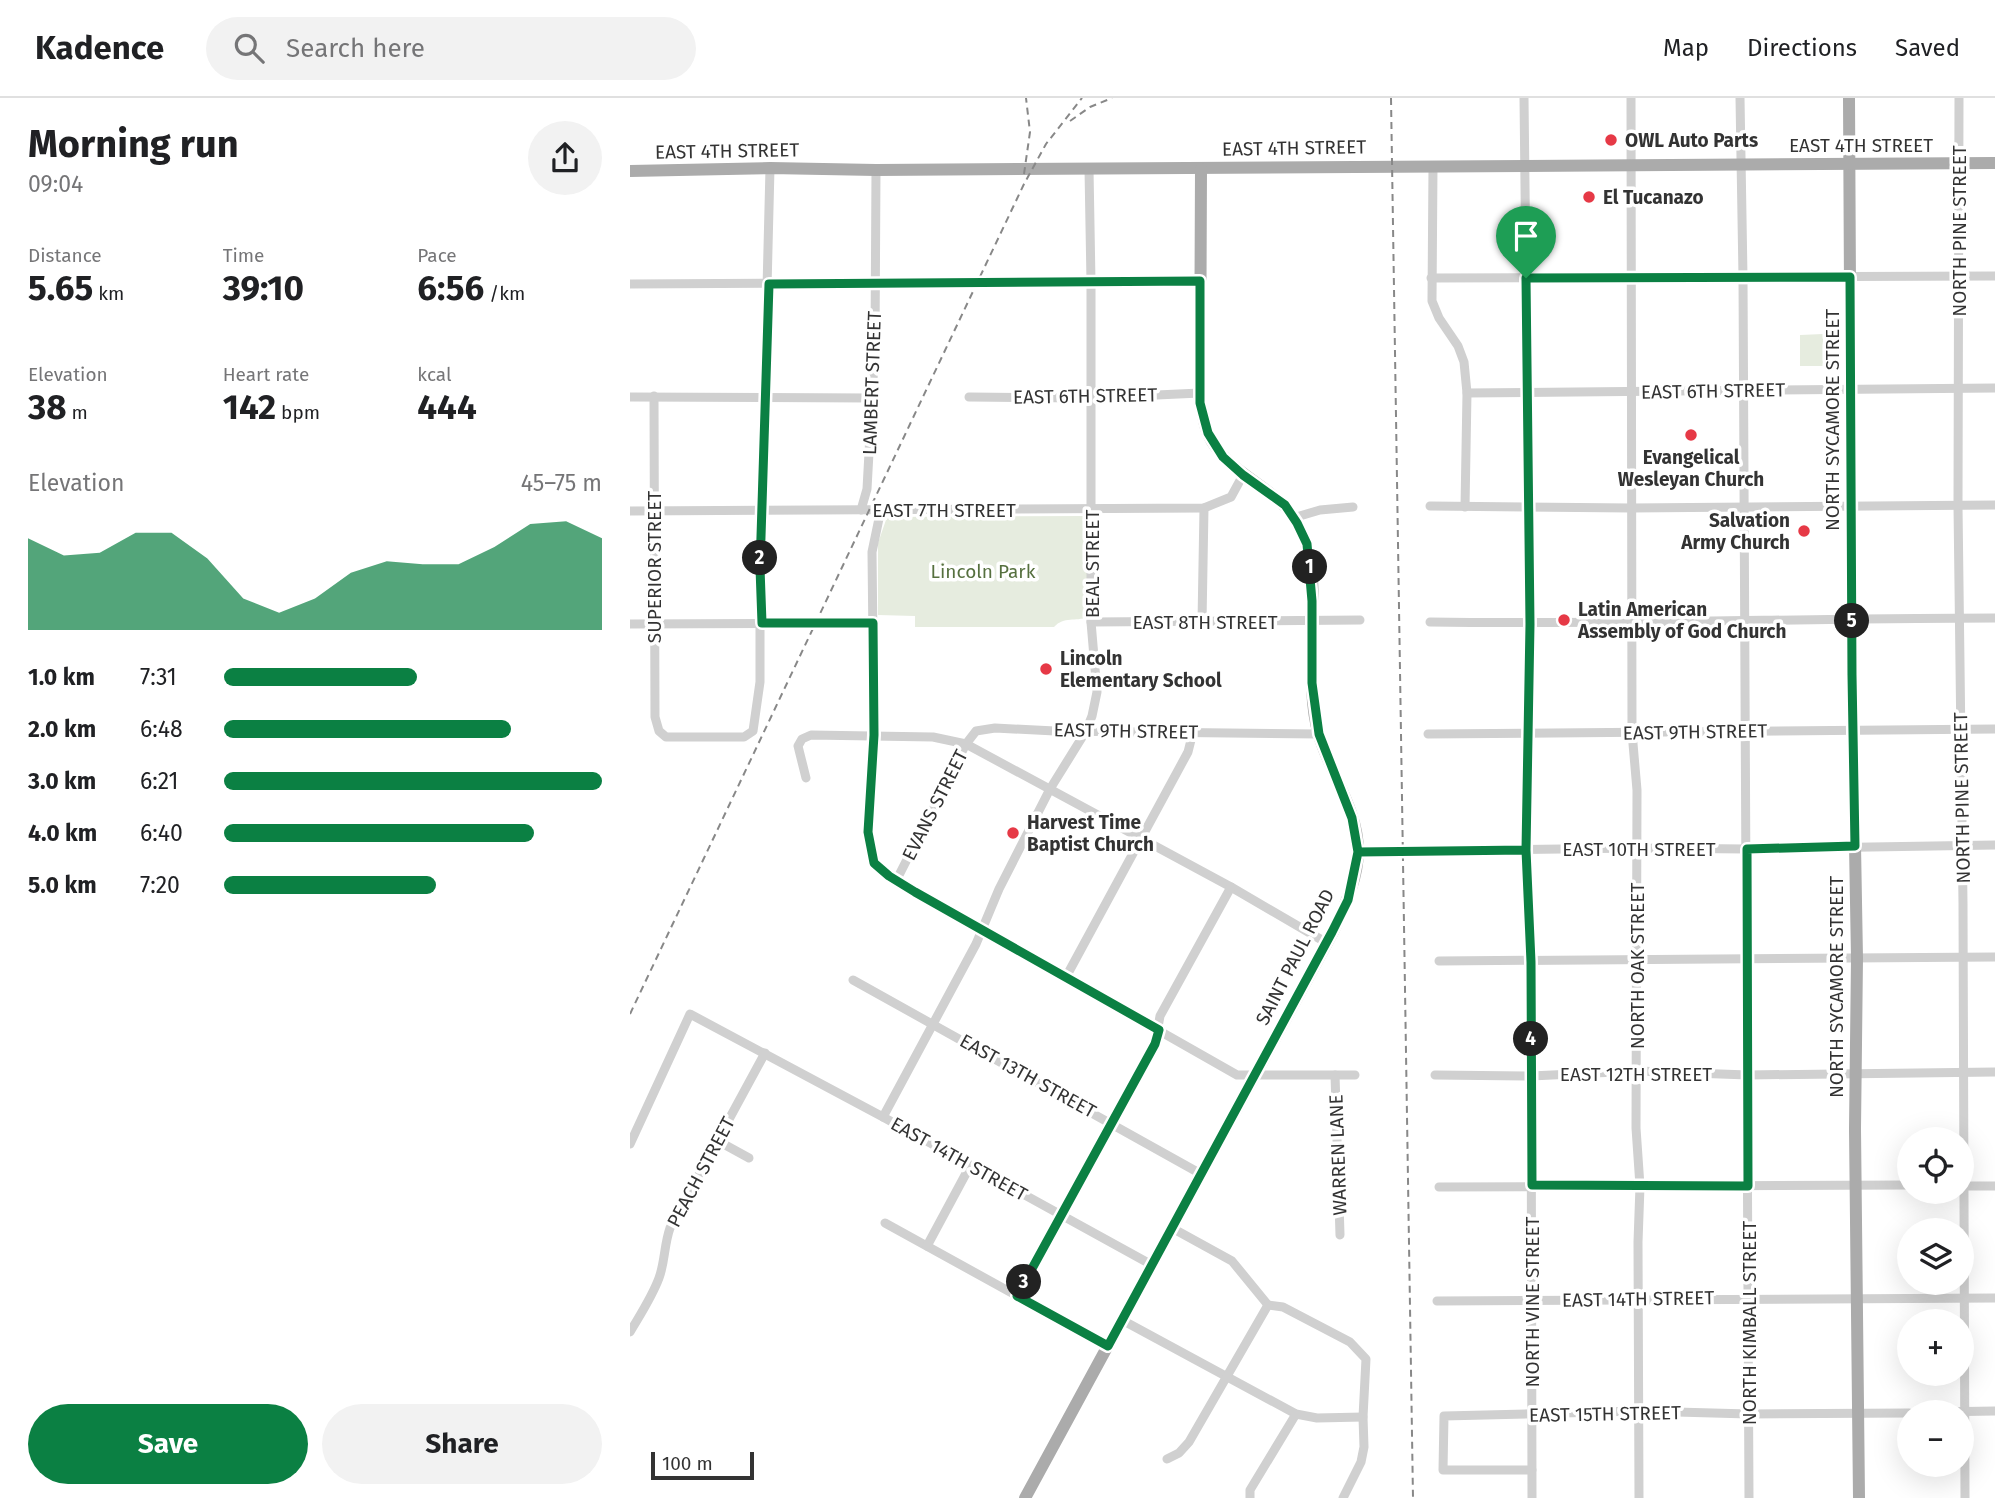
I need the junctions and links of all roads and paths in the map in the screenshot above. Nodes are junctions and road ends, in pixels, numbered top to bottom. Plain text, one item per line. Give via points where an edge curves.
1 (1524, 98) edge
2 (1631, 98) edge
3 (1740, 98) edge
4 (1849, 98) edge
5 (1959, 98) edge
6 (1995, 163) edge
7 (1741, 164) junction
8 (1849, 164) junction
9 (1959, 164) junction
10 (1524, 165) junction
11 (1631, 165) junction
12 (1433, 166) junction
13 (770, 168) junction
14 (1089, 169) junction
15 (1200, 169) junction
16 (876, 170) junction
17 (630, 171) edge
18 (1957, 276) junction
19 (1995, 276) edge
20 (1743, 277) junction
21 (1850, 277) junction
22 (1431, 278) junction
23 (1526, 278) junction
24 (1631, 278) junction
25 (1200, 281) junction
26 (1091, 282) junction
27 (875, 283) junction
28 (630, 284) edge
29 (769, 284) junction
30 (1995, 388) edge
31 (1958, 389) junction
32 (1852, 390) junction
33 (1744, 391) junction
34 (1631, 392) junction
35 (1467, 393) junction
36 (1526, 393) junction
37 (1200, 394) junction
38 (654, 396) junction
39 (630, 397) edge
40 (765, 397) junction
41 (969, 397) dead end
42 (872, 398) junction
43 (1092, 398) junction
44 (1243, 475) junction
45 (1995, 505) edge
46 (1430, 506) dead end
47 (1958, 506) junction
48 (1353, 507) dead end
49 (1465, 507) junction
50 (1853, 507) junction
51 (1204, 508) junction
52 (1528, 508) junction
53 (1631, 508) junction
54 (1745, 508) junction
55 (881, 509) junction
56 (1092, 509) junction
57 (762, 510) junction
58 (862, 510) junction
59 (630, 511) edge
60 (654, 511) junction
61 (1293, 518) junction
62 (1852, 618) junction
63 (1959, 618) junction
64 (1995, 618) edge
65 (1745, 619) junction
66 (1360, 620) dead end
67 (1312, 621) junction
68 (1632, 621) junction
69 (1091, 622) junction
70 (1202, 622) junction
71 (1430, 622) dead end
72 (762, 623) junction
73 (873, 623) junction
74 (630, 624) edge
75 (653, 624) junction
76 (1530, 624) junction
77 (1995, 729) edge
78 (1853, 730) junction
79 (1962, 730) junction
80 (976, 731) joint
81 (1086, 731) junction
82 (1746, 731) junction
83 (1193, 732) junction
84 (1632, 732) junction
85 (1319, 734) junction
86 (1429, 734) dead end
87 (1528, 734) junction
88 (874, 735) junction
89 (966, 744) junction
90 (806, 778) dead end
91 (1050, 789) junction
92 (1141, 838) junction
93 (1963, 845) junction
94 (1995, 845) edge
95 (1855, 846) junction
96 (1637, 848) junction
97 (1747, 849) junction
98 (1526, 850) junction
99 (1358, 852) junction
100 (896, 881) junction
101 (1231, 887) junction
102 (982, 929) junction
103 (1327, 943) junction
104 (1964, 957) junction
105 (1995, 957) edge
106 (1857, 958) junction
107 (1637, 959) junction
108 (1748, 959) junction
109 (1439, 961) dead end
110 (1531, 962) junction
111 (1066, 977) junction
112 (853, 980) dead end
113 (933, 1023) junction
114 (1159, 1030) junction
115 (765, 1053) junction
116 (1637, 1071) junction
117 (1964, 1072) junction
118 (1995, 1072) edge
119 (1856, 1073) junction
120 (1335, 1075) junction
121 (1355, 1075) dead end
122 (1435, 1075) dead end
123 (1748, 1075) junction
124 (1254, 1076) junction
125 (1531, 1076) junction
126 (883, 1117) junction
127 (1111, 1123) junction
128 (1964, 1127) edge
129 (718, 1141) junction
130 (630, 1144) edge
131 (749, 1158) dead end
132 (970, 1166) junction
133 (1202, 1174) junction
134 (1532, 1185) junction
135 (1856, 1185) junction
136 (1897, 1185) edge
137 (1640, 1186) junction
138 (1748, 1186) junction
139 (1974, 1186) edge
140 (1995, 1186) edge
141 (1439, 1187) dead end
142 (1963, 1204) edge
143 (1060, 1216) junction
144 (886, 1223) dead end
145 (1172, 1228) junction
146 (1340, 1236) dead end
147 (927, 1246) junction
148 (1152, 1265) junction
149 (1017, 1296) junction
150 (1857, 1297) junction
151 (1749, 1298) junction
152 (1965, 1298) junction
153 (1995, 1298) edge
154 (1640, 1299) junction
155 (1532, 1300) junction
156 (1437, 1301) dead end
157 (1268, 1305) junction
158 (1122, 1320) junction
159 (630, 1332) edge
160 (1108, 1346) junction
161 (1227, 1377) junction
162 (1966, 1400) edge
163 (1640, 1411) junction
164 (1995, 1411) edge
165 (1974, 1412) edge
166 (1858, 1413) junction
167 (1897, 1413) edge
168 (1296, 1414) junction
169 (1749, 1414) junction
170 (1532, 1415) junction
171 (1363, 1417) junction
172 (1167, 1459) dead end
173 (1532, 1470) junction
174 (1965, 1477) edge
175 (1026, 1498) edge
176 (1250, 1498) edge
177 (1343, 1498) edge
178 (1532, 1498) edge
179 (1639, 1498) edge
180 (1749, 1498) edge
181 (1858, 1498) edge
182 (1965, 1498) edge

1 - 10 street, NORTH VINE STREET
2 - 11 street, NORTH OAK STREET
3 - 7 street, NORTH KIMBALL STREET
4 - 8 main road, NORTH SYCAMORE STREET
5 - 9 street, NORTH PINE STREET
6 - 9 main road, EAST 4TH STREET
7 - 8 main road, EAST 4TH STREET
7 - 11 main road, EAST 4TH STREET
7 - 20 street, NORTH KIMBALL STREET
8 - 9 main road, EAST 4TH STREET
8 - 21 main road, NORTH SYCAMORE STREET
9 - 18 street, NORTH PINE STREET
10 - 11 main road, EAST 4TH STREET
10 - 12 main road, EAST 4TH STREET
10 - 23 street, NORTH VINE STREET
11 - 24 street, NORTH OAK STREET
12 - 15 main road, EAST 4TH STREET
12 - 22 street
13 - 16 main road, EAST 4TH STREET
13 - 17 main road, EAST 4TH STREET
13 - 29 street
14 - 15 main road, EAST 4TH STREET
14 - 16 main road, EAST 4TH STREET
14 - 26 street, BEAL STREET
15 - 25 main road, SAINT PAUL ROAD
16 - 27 street, LAMBERT STREET
18 - 19 street
18 - 21 street
18 - 31 street, NORTH PINE STREET
20 - 21 street
20 - 24 street
20 - 33 street, NORTH KIMBALL STREET
21 - 32 main road, NORTH SYCAMORE STREET
22 - 23 street
22 - 35 street via 1432,301 1464,362
23 - 24 street
23 - 36 street, NORTH VINE STREET
24 - 34 street, NORTH OAK STREET
25 - 26 street
25 - 37 main road, SAINT PAUL ROAD
26 - 27 street
26 - 43 street, BEAL STREET
27 - 29 street
27 - 42 street, LAMBERT STREET
28 - 29 street
29 - 40 street
30 - 31 street, EAST 6TH STREET
31 - 32 street, EAST 6TH STREET
31 - 47 street, NORTH PINE STREET
32 - 33 street, EAST 6TH STREET
32 - 50 main road, NORTH SYCAMORE STREET
33 - 34 street, EAST 6TH STREET
33 - 54 street, NORTH KIMBALL STREET
34 - 36 street, EAST 6TH STREET
34 - 53 street, NORTH OAK STREET
35 - 36 street, EAST 6TH STREET
35 - 49 street
36 - 52 street, NORTH VINE STREET
37 - 43 street, EAST 6TH STREET
37 - 44 main road, SAINT PAUL ROAD via 1208,433 1223,457
38 - 39 street
38 - 40 street
38 - 60 street, SUPERIOR STREET
40 - 42 street
40 - 57 street
41 - 43 street, EAST 6TH STREET
42 - 58 street, LAMBERT STREET
43 - 56 street, BEAL STREET
44 - 51 street, EAST 7TH STREET via 1231,497
44 - 61 main road, SAINT PAUL ROAD via 1285,505
45 - 47 street
46 - 49 street
47 - 50 street
47 - 63 street, NORTH PINE STREET
48 - 61 street
49 - 52 street
50 - 54 street
50 - 62 main road, NORTH SYCAMORE STREET
51 - 56 street, EAST 7TH STREET
51 - 70 street
52 - 53 street
52 - 76 street, NORTH VINE STREET
53 - 54 street
53 - 68 street, NORTH OAK STREET
54 - 65 street, NORTH KIMBALL STREET
55 - 56 street, EAST 7TH STREET
55 - 58 street, EAST 7TH STREET
55 - 73 street via 872,552
56 - 69 street, BEAL STREET
57 - 58 street, EAST 7TH STREET
57 - 60 street, EAST 7TH STREET
57 - 72 street
59 - 60 street, EAST 7TH STREET
60 - 75 street, SUPERIOR STREET
61 - 67 main road, SAINT PAUL ROAD via 1307,544
62 - 63 street
62 - 65 street
62 - 78 main road, NORTH SYCAMORE STREET
63 - 64 street
63 - 79 street, NORTH PINE STREET
65 - 68 street
65 - 82 street, NORTH KIMBALL STREET
66 - 67 street, EAST 8TH STREET
67 - 70 street, EAST 8TH STREET
67 - 85 main road, SAINT PAUL ROAD via 1312,683
68 - 76 street
68 - 84 street, NORTH OAK STREET
69 - 70 street, EAST 8TH STREET
69 - 81 street, BEAL STREET via 1097,692
71 - 76 street
72 - 73 street
72 - 75 street
72 - 75 street, SUPERIOR STREET via 753,731 744,737 666,737 659,731
73 - 88 street
74 - 75 street
76 - 87 street, NORTH VINE STREET
77 - 79 street, EAST 9TH STREET
78 - 79 street, EAST 9TH STREET
78 - 82 street, EAST 9TH STREET
78 - 95 main road, NORTH SYCAMORE STREET
79 - 93 street, NORTH PINE STREET
80 - 81 street, EAST 9TH STREET
80 - 89 street, EVANS STREET
81 - 83 street, EAST 9TH STREET
81 - 91 street, BEAL STREET
82 - 84 street, EAST 9TH STREET
82 - 97 street, NORTH KIMBALL STREET
83 - 85 street, EAST 9TH STREET
83 - 92 street via 1188,752
84 - 87 street, EAST 9TH STREET
84 - 96 street, NORTH OAK STREET
85 - 99 main road, SAINT PAUL ROAD via 1352,818
86 - 87 street, EAST 9TH STREET
87 - 98 street, NORTH VINE STREET
88 - 89 street via 933,737
88 - 90 street via 802,739 798,746
88 - 100 street via 868,832 874,863
89 - 91 street
89 - 100 street, EVANS STREET
91 - 92 street
91 - 102 street, BEAL STREET
92 - 101 street
92 - 111 street
93 - 94 street, EAST 10TH STREET
93 - 95 street, EAST 10TH STREET
93 - 104 street, NORTH PINE STREET
95 - 97 street, EAST 10TH STREET
95 - 106 main road, NORTH SYCAMORE STREET
96 - 97 street, EAST 10TH STREET
96 - 98 street, EAST 10TH STREET
96 - 107 street, NORTH OAK STREET
97 - 108 street, NORTH KIMBALL STREET
98 - 99 street, EAST 10TH STREET
98 - 110 street, NORTH VINE STREET
99 - 103 main road, SAINT PAUL ROAD via 1348,900
100 - 102 street
101 - 103 street
101 - 114 street via 1160,1016
102 - 111 street
102 - 113 street, BEAL STREET
103 - 124 main road, SAINT PAUL ROAD
104 - 105 street
104 - 106 street
104 - 117 street, NORTH PINE STREET
106 - 108 street
106 - 119 main road, NORTH SYCAMORE STREET
107 - 108 street
107 - 110 street
107 - 116 street, NORTH OAK STREET
108 - 123 street, NORTH KIMBALL STREET
109 - 110 street
110 - 125 street, NORTH VINE STREET
111 - 114 street
112 - 113 street, EAST 13TH STREET
113 - 126 street, BEAL STREET
113 - 127 street, EAST 13TH STREET
114 - 124 street via 1237,1075
114 - 127 street
115 - 126 street, EAST 14TH STREET
115 - 129 street, PEACH STREET
115 - 130 street, EAST 14TH STREET via 690,1014
116 - 123 street, EAST 12TH STREET
116 - 125 street, EAST 12TH STREET
116 - 137 street, NORTH OAK STREET
117 - 118 street, EAST 12TH STREET
117 - 119 street, EAST 12TH STREET
117 - 128 street, NORTH PINE STREET
119 - 123 street, EAST 12TH STREET
119 - 135 main road, NORTH SYCAMORE STREET
120 - 121 street
120 - 124 street
120 - 146 street, WARREN LANE
122 - 125 street, EAST 12TH STREET
123 - 138 street, NORTH KIMBALL STREET
124 - 133 main road, SAINT PAUL ROAD
125 - 134 street, NORTH VINE STREET
126 - 132 street, EAST 14TH STREET
127 - 133 street, EAST 13TH STREET
127 - 143 street
129 - 131 street
129 - 159 street, PEACH STREET via 670,1228 659,1278
132 - 143 street, EAST 14TH STREET
132 - 147 street
133 - 145 main road, SAINT PAUL ROAD
134 - 137 street
134 - 141 street
134 - 155 street, NORTH VINE STREET
135 - 136 street
135 - 138 street
135 - 150 main road, NORTH SYCAMORE STREET
137 - 138 street
137 - 154 street, NORTH OAK STREET
138 - 151 street, NORTH KIMBALL STREET
139 - 140 street
142 - 152 street, NORTH PINE STREET
143 - 148 street, EAST 14TH STREET
143 - 149 street
144 - 147 street
145 - 148 main road, SAINT PAUL ROAD
145 - 157 street via 1232,1261
147 - 149 street
148 - 158 main road, SAINT PAUL ROAD
149 - 160 street
150 - 151 street, EAST 14TH STREET
150 - 152 street, EAST 14TH STREET
150 - 166 main road, NORTH SYCAMORE STREET
151 - 154 street, EAST 14TH STREET
151 - 169 street, NORTH KIMBALL STREET
152 - 153 street, EAST 14TH STREET
152 - 162 street, NORTH PINE STREET
154 - 155 street, EAST 14TH STREET
154 - 163 street, NORTH OAK STREET
155 - 156 street, EAST 14TH STREET
155 - 170 street, NORTH VINE STREET
157 - 161 street
157 - 171 street via 1283,1307 1350,1342 1366,1359
158 - 160 main road, SAINT PAUL ROAD
158 - 161 street
160 - 175 main road, SAINT PAUL ROAD
161 - 168 street
161 - 172 street via 1189,1442
163 - 169 street, EAST 15TH STREET
163 - 170 street, EAST 15TH STREET
163 - 179 street, NORTH OAK STREET
164 - 165 street
166 - 167 street, EAST 15TH STREET
166 - 169 street, EAST 15TH STREET
166 - 181 main road, NORTH SYCAMORE STREET
168 - 171 street
168 - 176 street via 1250,1490
169 - 180 street, NORTH KIMBALL STREET
170 - 173 street, NORTH VINE STREET
170 - 173 street, EAST 15TH STREET via 1444,1416 1443,1470
171 - 177 street via 1361,1462
173 - 178 street, NORTH VINE STREET
174 - 182 street, NORTH PINE STREET

